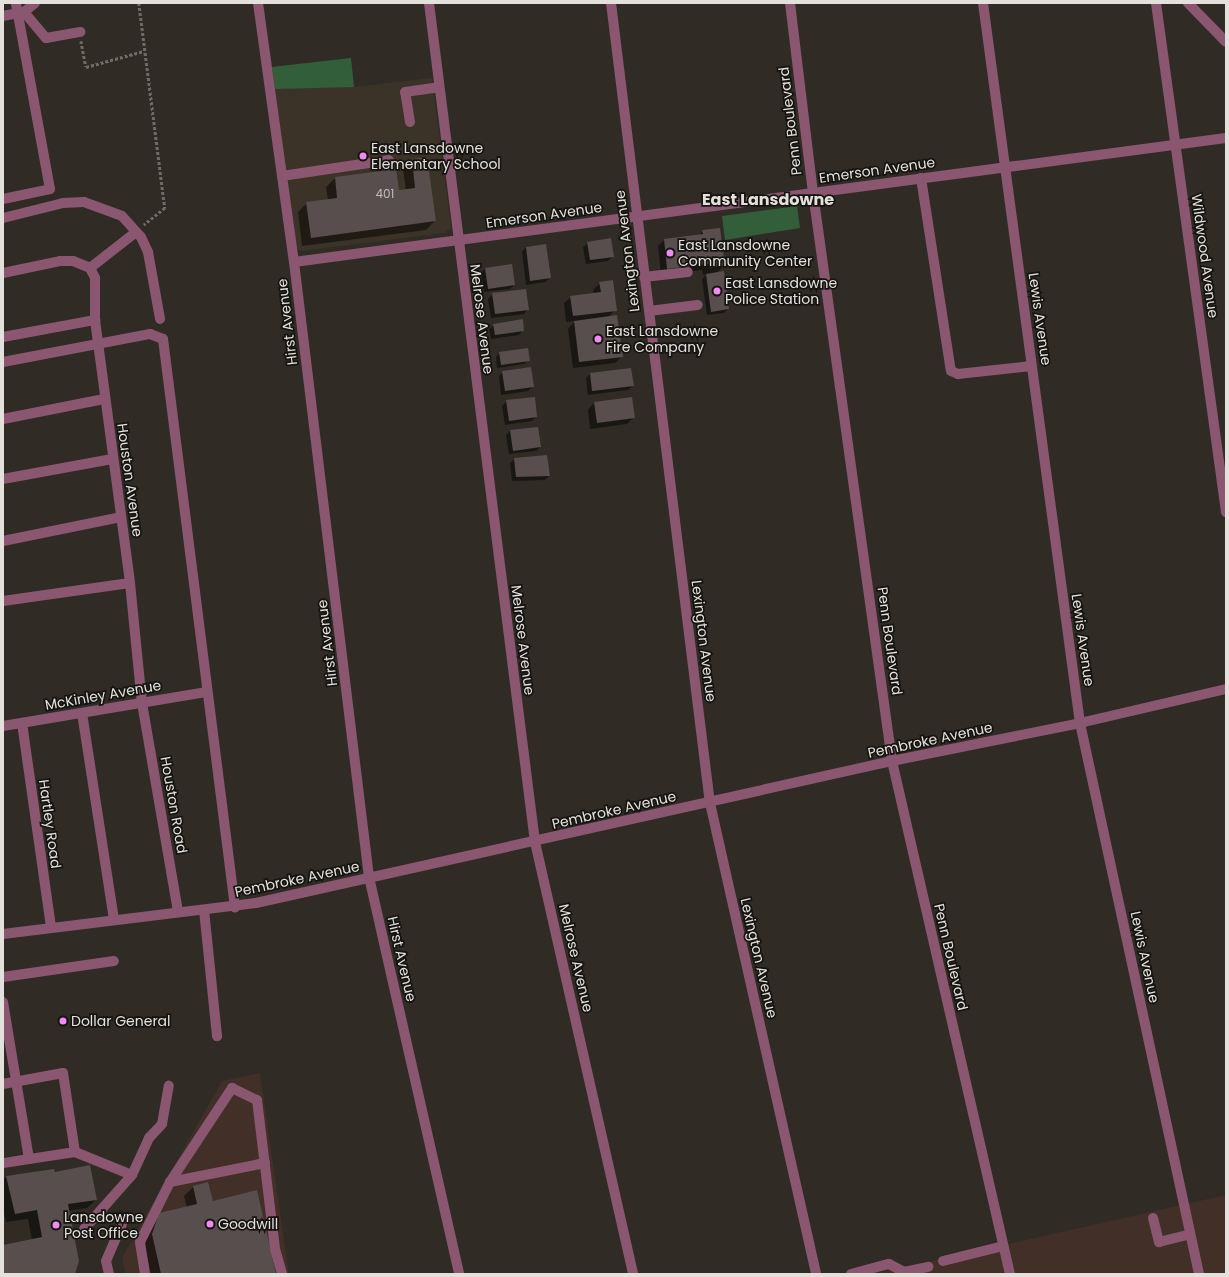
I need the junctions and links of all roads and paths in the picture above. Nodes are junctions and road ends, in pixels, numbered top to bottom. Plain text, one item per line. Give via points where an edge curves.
1 (35, 3) edge
2 (138, 3) edge
3 (258, 3) edge
4 (429, 3) edge
5 (611, 3) edge
6 (790, 3) edge
7 (983, 3) edge
8 (1156, 3) edge
9 (1188, 3) edge
10 (19, 9) edge
11 (3, 16) edge
12 (80, 32) joint
13 (1226, 42) edge
14 (144, 51) junction
15 (439, 87) junction
16 (410, 122) dead end
17 (1226, 138) edge
18 (1175, 144) junction
19 (389, 160) dead end
20 (1005, 167) junction
21 (282, 176) junction
22 (921, 178) junction
23 (813, 193) junction
24 (3, 199) edge
25 (637, 217) junction
26 (3, 218) edge
27 (136, 232) junction
28 (458, 241) junction
29 (294, 262) junction
30 (88, 267) junction
31 (688, 272) dead end
32 (3, 273) edge
33 (644, 277) junction
34 (698, 305) dead end
35 (648, 311) junction
36 (160, 319) dead end
37 (95, 320) junction
38 (3, 337) edge
39 (98, 343) junction
40 (3, 362) edge
41 (1032, 366) junction
42 (104, 399) junction
43 (3, 419) edge
44 (112, 459) junction
45 (3, 480) edge
46 (1226, 512) edge
47 (120, 517) junction
48 (3, 541) edge
49 (130, 583) junction
50 (3, 601) edge
51 (1226, 689) edge
52 (208, 692) junction
53 (142, 703) junction
54 (82, 713) junction
55 (22, 723) junction
56 (1080, 723) junction
57 (3, 726) edge
58 (892, 761) junction
59 (710, 803) junction
60 (535, 842) junction
61 (369, 877) junction
62 (235, 907) junction
63 (204, 910) junction
64 (178, 912) junction
65 (114, 920) junction
66 (51, 928) junction
67 (3, 934) edge
68 (114, 960) dead end
69 (3, 977) edge
70 (3, 1002) edge
71 (217, 1036) dead end
72 (16, 1082) junction
73 (3, 1084) edge
74 (169, 1086) dead end
75 (75, 1152) junction
76 (29, 1159) junction
77 (3, 1163) edge
78 (265, 1163) junction
79 (132, 1175) junction
80 (170, 1182) junction
81 (1153, 1218) dead end
82 (122, 1224) dead end
83 (84, 1229) dead end
84 (1190, 1234) junction
85 (1003, 1246) junction
86 (943, 1261) dead end
87 (928, 1267) dead end
88 (109, 1274) edge
89 (145, 1274) edge
90 (282, 1274) edge
91 (459, 1274) edge
92 (633, 1274) edge
93 (816, 1274) edge
94 (851, 1274) edge
95 (1010, 1274) edge
96 (1199, 1274) edge

1 - 10 street
2 - 14 path
3 - 21 street, Hirst Avenue
4 - 15 street, Melrose Avenue
5 - 25 street, Lexington Avenue
6 - 23 street, Penn Boulevard
7 - 20 street, Lewis Avenue
8 - 18 street, Wildwood Avenue
9 - 13 street
10 - 11 street
10 - 12 street via 46,38
10 - 24 street via 50,189
12 - 14 path via 86,67
14 - 27 path via 164,208
15 - 16 street via 405,92
15 - 28 street, Melrose Avenue
17 - 18 street, Emerson Avenue
18 - 20 street, Emerson Avenue
18 - 46 street, Wildwood Avenue
19 - 21 street
20 - 22 street, Emerson Avenue
20 - 41 street, Lewis Avenue
21 - 29 street, Hirst Avenue
22 - 23 street, Emerson Avenue
22 - 41 street via 951,371 958,374
23 - 25 street, Emerson Avenue
23 - 58 street, Penn Boulevard
25 - 28 street, Emerson Avenue
25 - 33 street, Lexington Avenue
26 - 27 street via 63,202 84,202 122,216
27 - 30 street
27 - 36 street via 148,252
28 - 29 street, Emerson Avenue
28 - 60 street, Melrose Avenue
29 - 61 street, Hirst Avenue
30 - 32 street via 73,261 60,261
30 - 37 street, Houston Avenue via 96,286
31 - 33 street
33 - 35 street, Lexington Avenue
34 - 35 street
35 - 59 street, Lexington Avenue
37 - 38 street
37 - 39 street, Houston Avenue
39 - 40 street
39 - 42 street, Houston Avenue
39 - 52 street via 150,334 163,339
41 - 56 street, Lewis Avenue
42 - 43 street
42 - 44 street, Houston Avenue
44 - 45 street
44 - 47 street, Houston Avenue
47 - 48 street
47 - 49 street, Houston Avenue
49 - 50 street
49 - 53 street, Houston Avenue
51 - 56 street, Pembroke Avenue
52 - 53 street, McKinley Avenue
52 - 62 street
53 - 54 street, McKinley Avenue
53 - 64 street, Houston Road
54 - 55 street, McKinley Avenue
54 - 65 street
55 - 57 street, McKinley Avenue
55 - 66 street, Hartley Road
56 - 58 street, Pembroke Avenue
56 - 84 street, Lewis Avenue
58 - 59 street, Pembroke Avenue
58 - 85 street, Penn Boulevard
59 - 60 street, Pembroke Avenue
59 - 93 street, Lexington Avenue
60 - 61 street, Pembroke Avenue
60 - 92 street, Melrose Avenue
61 - 62 street, Pembroke Avenue
61 - 91 street, Hirst Avenue
62 - 63 street, Pembroke Avenue
63 - 64 street, Pembroke Avenue
63 - 71 street
64 - 65 street, Pembroke Avenue
65 - 66 street, Pembroke Avenue
66 - 67 street, Pembroke Avenue
68 - 69 street
70 - 72 street
72 - 73 street
72 - 75 street via 63,1073
72 - 76 street
74 - 79 street via 162,1124 149,1138
75 - 76 street
75 - 79 street
76 - 77 street
78 - 80 street
78 - 80 street via 257,1100 232,1088
78 - 90 street via 275,1249
79 - 83 street
80 - 89 street via 140,1242
81 - 84 street via 1159,1242
82 - 88 street via 106,1261
84 - 96 street, Lewis Avenue
85 - 86 street
85 - 95 street, Penn Boulevard
87 - 94 street via 904,1272 889,1264

